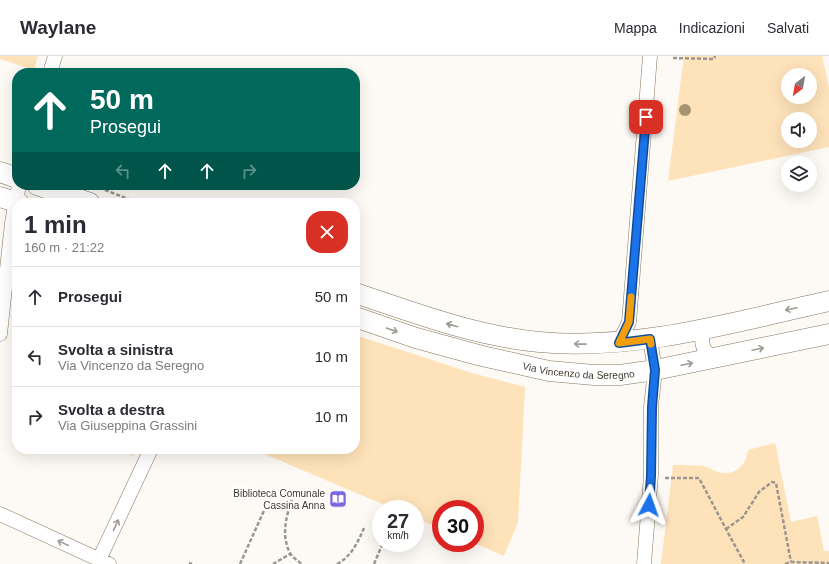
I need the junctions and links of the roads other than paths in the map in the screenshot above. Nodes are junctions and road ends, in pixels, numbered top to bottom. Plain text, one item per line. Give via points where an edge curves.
1 (55, 56) edge
2 (650, 56) edge
3 (51, 68) edge
4 (0, 172) edge
5 (12, 176) edge
6 (52, 190) edge
7 (75, 198) edge
8 (12, 208) edge
9 (360, 295) edge
10 (829, 301) edge
11 (360, 319) edge
12 (714, 326) junction
13 (0, 334) edge
14 (829, 334) edge
15 (650, 339) junction
16 (619, 343) junction
17 (720, 357) junction
18 (655, 370) junction
19 (149, 454) edge
20 (0, 514) edge
21 (101, 563) edge
22 (644, 564) edge

1 - 3 street
2 - 16 street via 629,322
4 - 5 main road
6 - 7 main road
8 - 13 street
16 -> 9 main road via 560,344 505,337 442,322
10 -> 12 main road
11 -> 18 main road, Via Vincenzo da Seregno via 448,348 532,368 602,376
12 - 15 main road
12 - 17 street via 706,331 702,343 708,354
17 -> 14 main road, Via Vincenzo da Seregno
15 - 16 main road
15 - 18 street
18 -> 17 main road, Via Vincenzo da Seregno
18 - 22 street via 651,476
21 -> 19 street
21 -> 20 street

